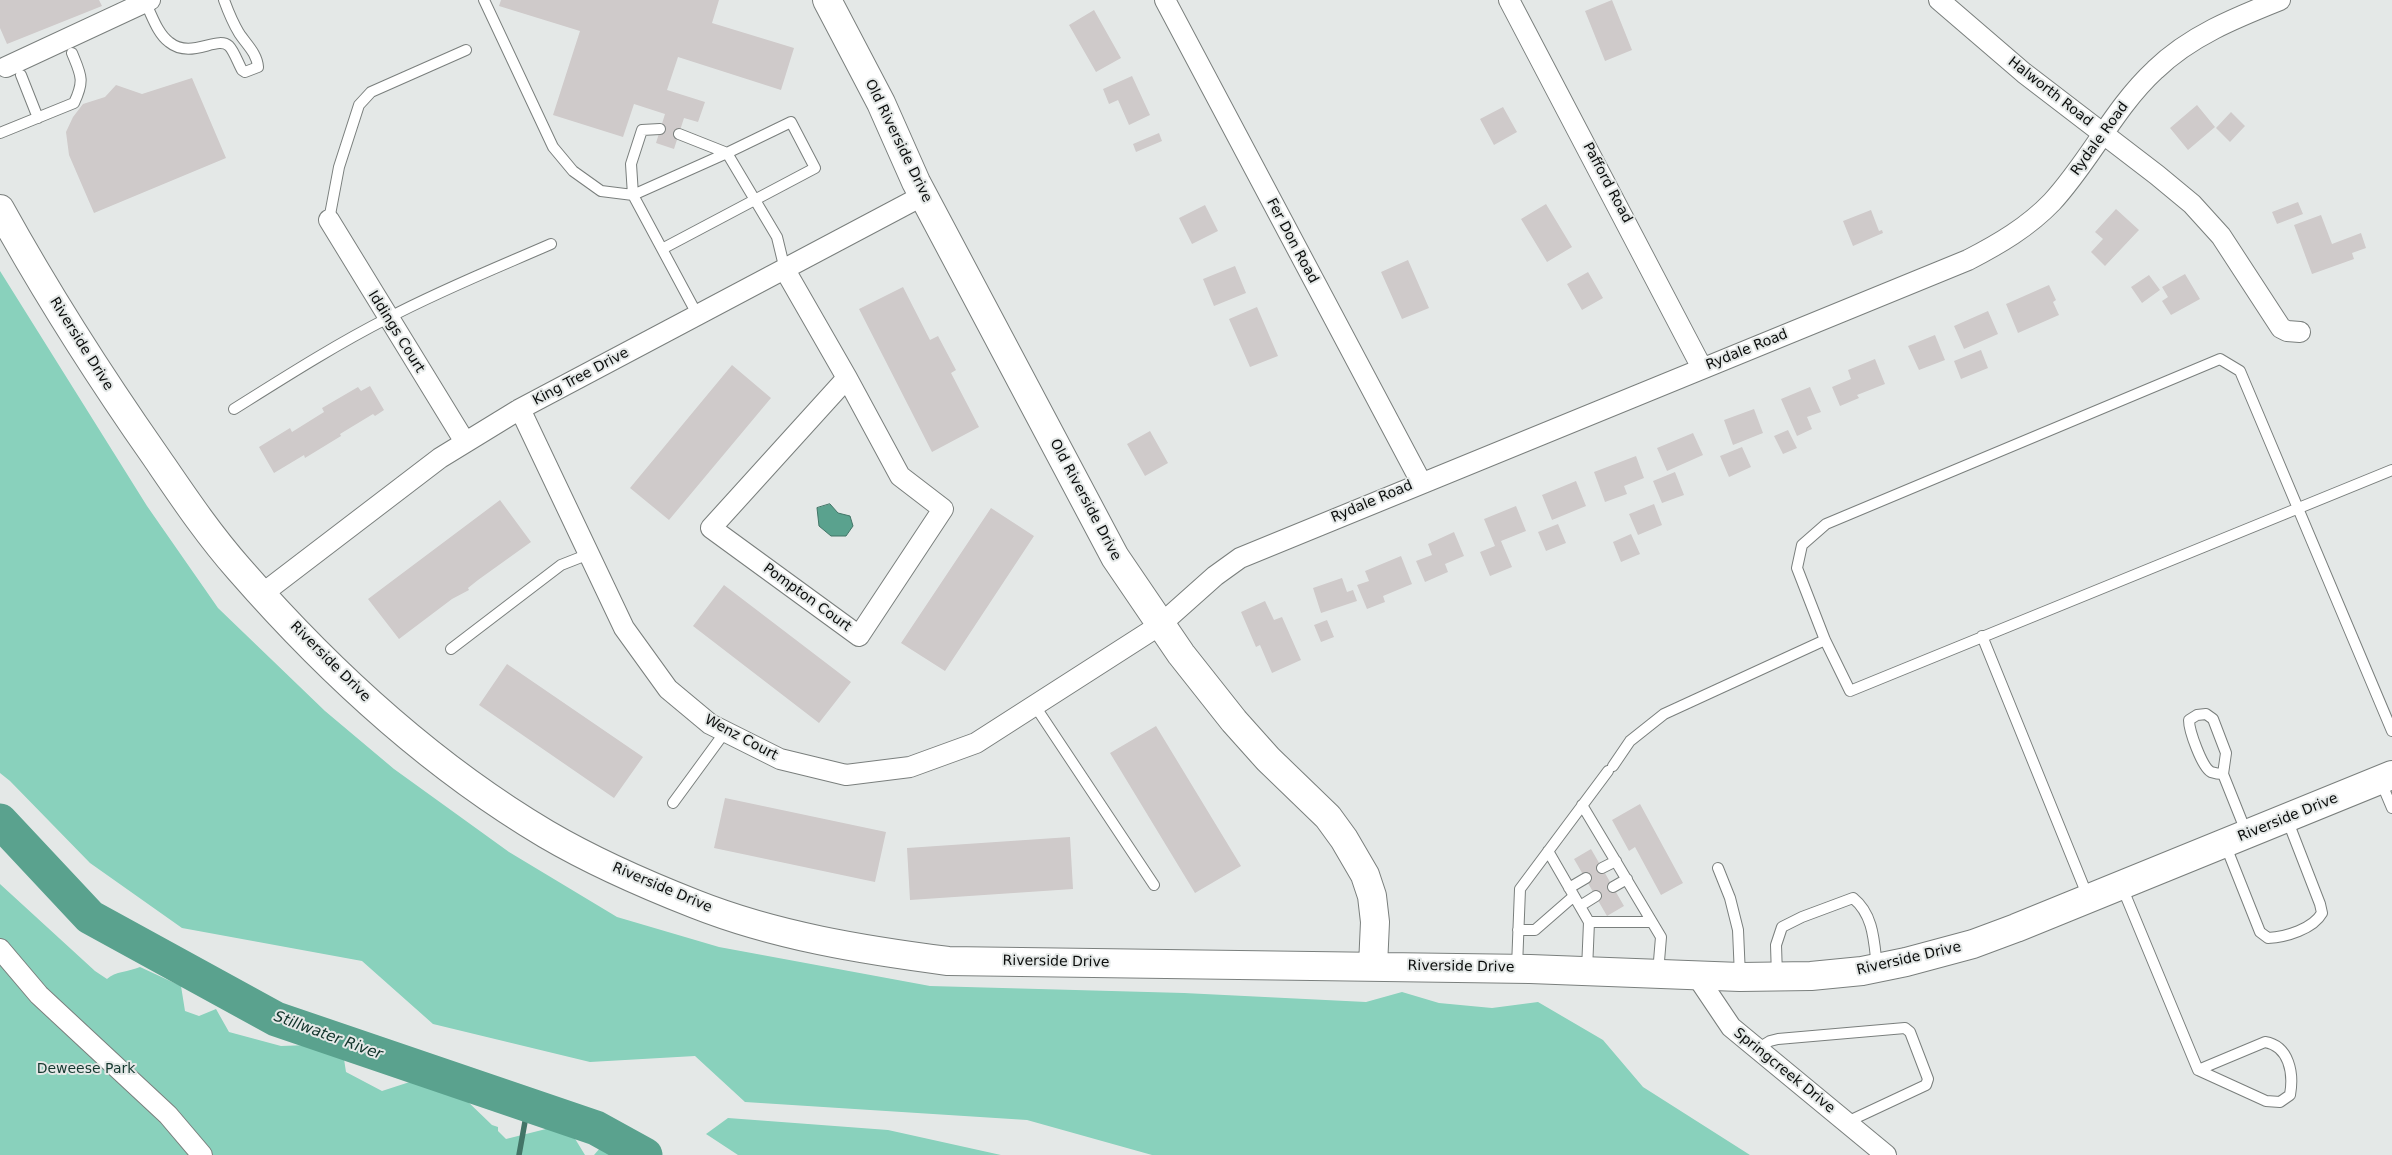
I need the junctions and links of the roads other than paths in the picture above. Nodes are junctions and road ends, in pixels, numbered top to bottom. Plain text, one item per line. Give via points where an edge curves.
1 (224, 0) edge
2 (484, 0) edge
3 (827, 0) edge
4 (1164, 0) edge
5 (1509, 0) edge
6 (1939, 0) edge
7 (2280, 0) edge
8 (147, 1) edge
9 (466, 50) dead end
10 (72, 53) dead end
11 (14, 71) joint
12 (38, 118) junction
13 (660, 130) dead end
14 (0, 133) edge
15 (679, 134) dead end
16 (2103, 134) junction
17 (727, 154) junction
18 (633, 195) junction
19 (924, 196) junction
20 (754, 200) junction
21 (0, 210) edge
22 (329, 220) joint
23 (551, 244) dead end
24 (662, 249) junction
25 (785, 270) junction
26 (698, 316) junction
27 (387, 318) junction
28 (2300, 332) dead end
29 (1702, 368) junction
30 (847, 378) junction
31 (234, 409) dead end
32 (520, 409) junction
33 (465, 442) junction
34 (2392, 470) edge
35 (1421, 482) junction
36 (2298, 508) junction
37 (589, 554) junction
38 (262, 594) junction
39 (1160, 625) junction
40 (1982, 636) junction
41 (1825, 640) junction
42 (451, 649) dead end
43 (1035, 706) junction
44 (2392, 731) edge
45 (725, 732) junction
46 (2223, 774) junction
47 (2386, 777) edge
48 (673, 803) dead end
49 (1582, 806) junction
50 (2392, 808) edge
51 (2286, 818) junction
52 (2236, 839) junction
53 (1548, 851) junction
54 (1616, 861) junction
55 (1602, 868) dead end
56 (1718, 868) dead end
57 (1586, 878) dead end
58 (1627, 879) junction
59 (1154, 885) dead end
60 (2121, 886) junction
61 (1613, 887) dead end
62 (1572, 892) junction
63 (1596, 896) dead end
64 (2089, 899) junction
65 (1580, 906) junction
66 (1588, 922) junction
67 (1652, 922) junction
68 (1518, 930) junction
69 (0, 949) edge
70 (1374, 966) junction
71 (1516, 968) junction
72 (1877, 968) junction
73 (1587, 970) junction
74 (1658, 973) junction
75 (1696, 975) junction
76 (1777, 976) junction
77 (1740, 977) junction
78 (1757, 1049) junction
79 (2198, 1070) junction
80 (1847, 1122) junction
81 (202, 1155) edge
82 (1886, 1155) edge

1 - 8 lane via 238,32 258,62 258,67 250,71 242,70 228,46 220,42 191,50 168,42 158,28
2 - 18 lane via 553,146 573,171 601,191
3 - 19 main road, Old Riverside Drive via 881,103
4 - 35 street, Fer Don Road
5 - 29 street, Pafford Road
6 - 16 street, Halworth Road via 2024,73
7 - 16 street, Rydale Road via 2202,34 2174,53 2138,87
8 - 11 street
9 - 22 lane via 371,92 359,106 339,168
10 - 12 lane via 82,79 74,102
11 - 12 lane
12 - 14 lane
13 - 18 lane via 642,130 631,164
15 - 17 lane
16 - 28 street, Halworth Road via 2192,204 2226,242 2282,328
16 - 29 street, Rydale Road via 2051,202 1998,245
17 - 18 lane
17 - 20 lane
17 - 20 lane via 791,122 815,168
18 - 24 lane
19 - 25 street, King Tree Drive
19 - 39 main road, Old Riverside Drive via 1115,557
20 - 24 lane
20 - 25 lane via 777,237
21 - 38 main road, Riverside Drive via 119,405 201,522
22 - 27 street, Iddings Court
23 - 27 lane
24 - 26 lane
25 - 26 street, King Tree Drive
25 - 30 street, Pompton Court
26 - 32 street, King Tree Drive
27 - 31 lane via 328,350
27 - 33 street, Iddings Court
29 - 35 street, Rydale Road
30 - 30 street, Pompton Court via 900,476 943,509 859,636 711,528
32 - 33 street, King Tree Drive
32 - 37 street, Wenz Court
33 - 38 street, King Tree Drive
34 - 36 lane
35 - 39 street, Rydale Road via 1240,558
36 - 40 lane
36 - 41 lane via 2240,371 2220,359 1826,524 1802,545 1797,568
36 - 44 lane
37 - 42 lane via 561,565
37 - 45 street, Wenz Court via 624,628 668,689 710,724
38 - 70 main road, Riverside Drive via 344,679 404,733 495,800 555,838 620,872 698,905 791,934 948,961
39 - 43 street, Wenz Court
39 - 70 main road, Old Riverside Drive via 1234,721 1328,817 1344,839 1365,875 1372,896
40 - 41 lane via 1850,691
40 - 64 lane
41 - 49 lane via 1664,714 1630,740
43 - 45 street, Wenz Court via 976,743 910,767 846,774 780,759
43 - 59 lane
45 - 48 lane
46 - 46 lane via 2226,753 2213,719 2206,714 2198,715 2189,720 2189,728 2204,764 2211,772
46 - 52 lane
47 - 50 lane
47 - 51 main road, Riverside Drive
49 - 53 lane
49 - 54 lane
51 - 52 main road, Riverside Drive
51 - 52 lane via 2320,904 2322,913 2317,923 2280,937 2268,938 2260,932
52 - 60 main road, Riverside Drive
53 - 62 lane
53 - 68 lane via 1520,889
54 - 55 lane
54 - 58 lane
56 - 77 lane via 1738,930
57 - 62 lane
58 - 61 lane
58 - 67 lane
60 - 64 main road, Riverside Drive
60 - 79 lane
62 - 65 lane
62 - 68 lane via 1535,930
63 - 65 lane
64 - 72 main road, Riverside Drive via 1973,944
65 - 66 lane
66 - 67 lane
66 - 73 lane
67 - 74 lane via 1661,937
68 - 71 lane
69 - 81 street via 39,995 168,1115
70 - 71 main road, Riverside Drive
71 - 73 main road, Riverside Drive
72 - 76 main road, Riverside Drive via 1811,976
72 - 76 lane via 1874,934 1863,906 1853,898 1782,927 1776,945
73 - 74 main road, Riverside Drive
74 - 75 main road, Riverside Drive
75 - 77 main road, Riverside Drive
75 - 78 street, Springcreek Drive via 1731,1027
76 - 77 main road, Riverside Drive
78 - 80 street, Springcreek Drive
78 - 80 lane via 1778,1039 1899,1027 1910,1032 1928,1079 1926,1085
79 - 79 lane via 2266,1101 2280,1102 2290,1095 2292,1081 2284,1052 2275,1044 2265,1042
80 - 82 street, Springcreek Drive

